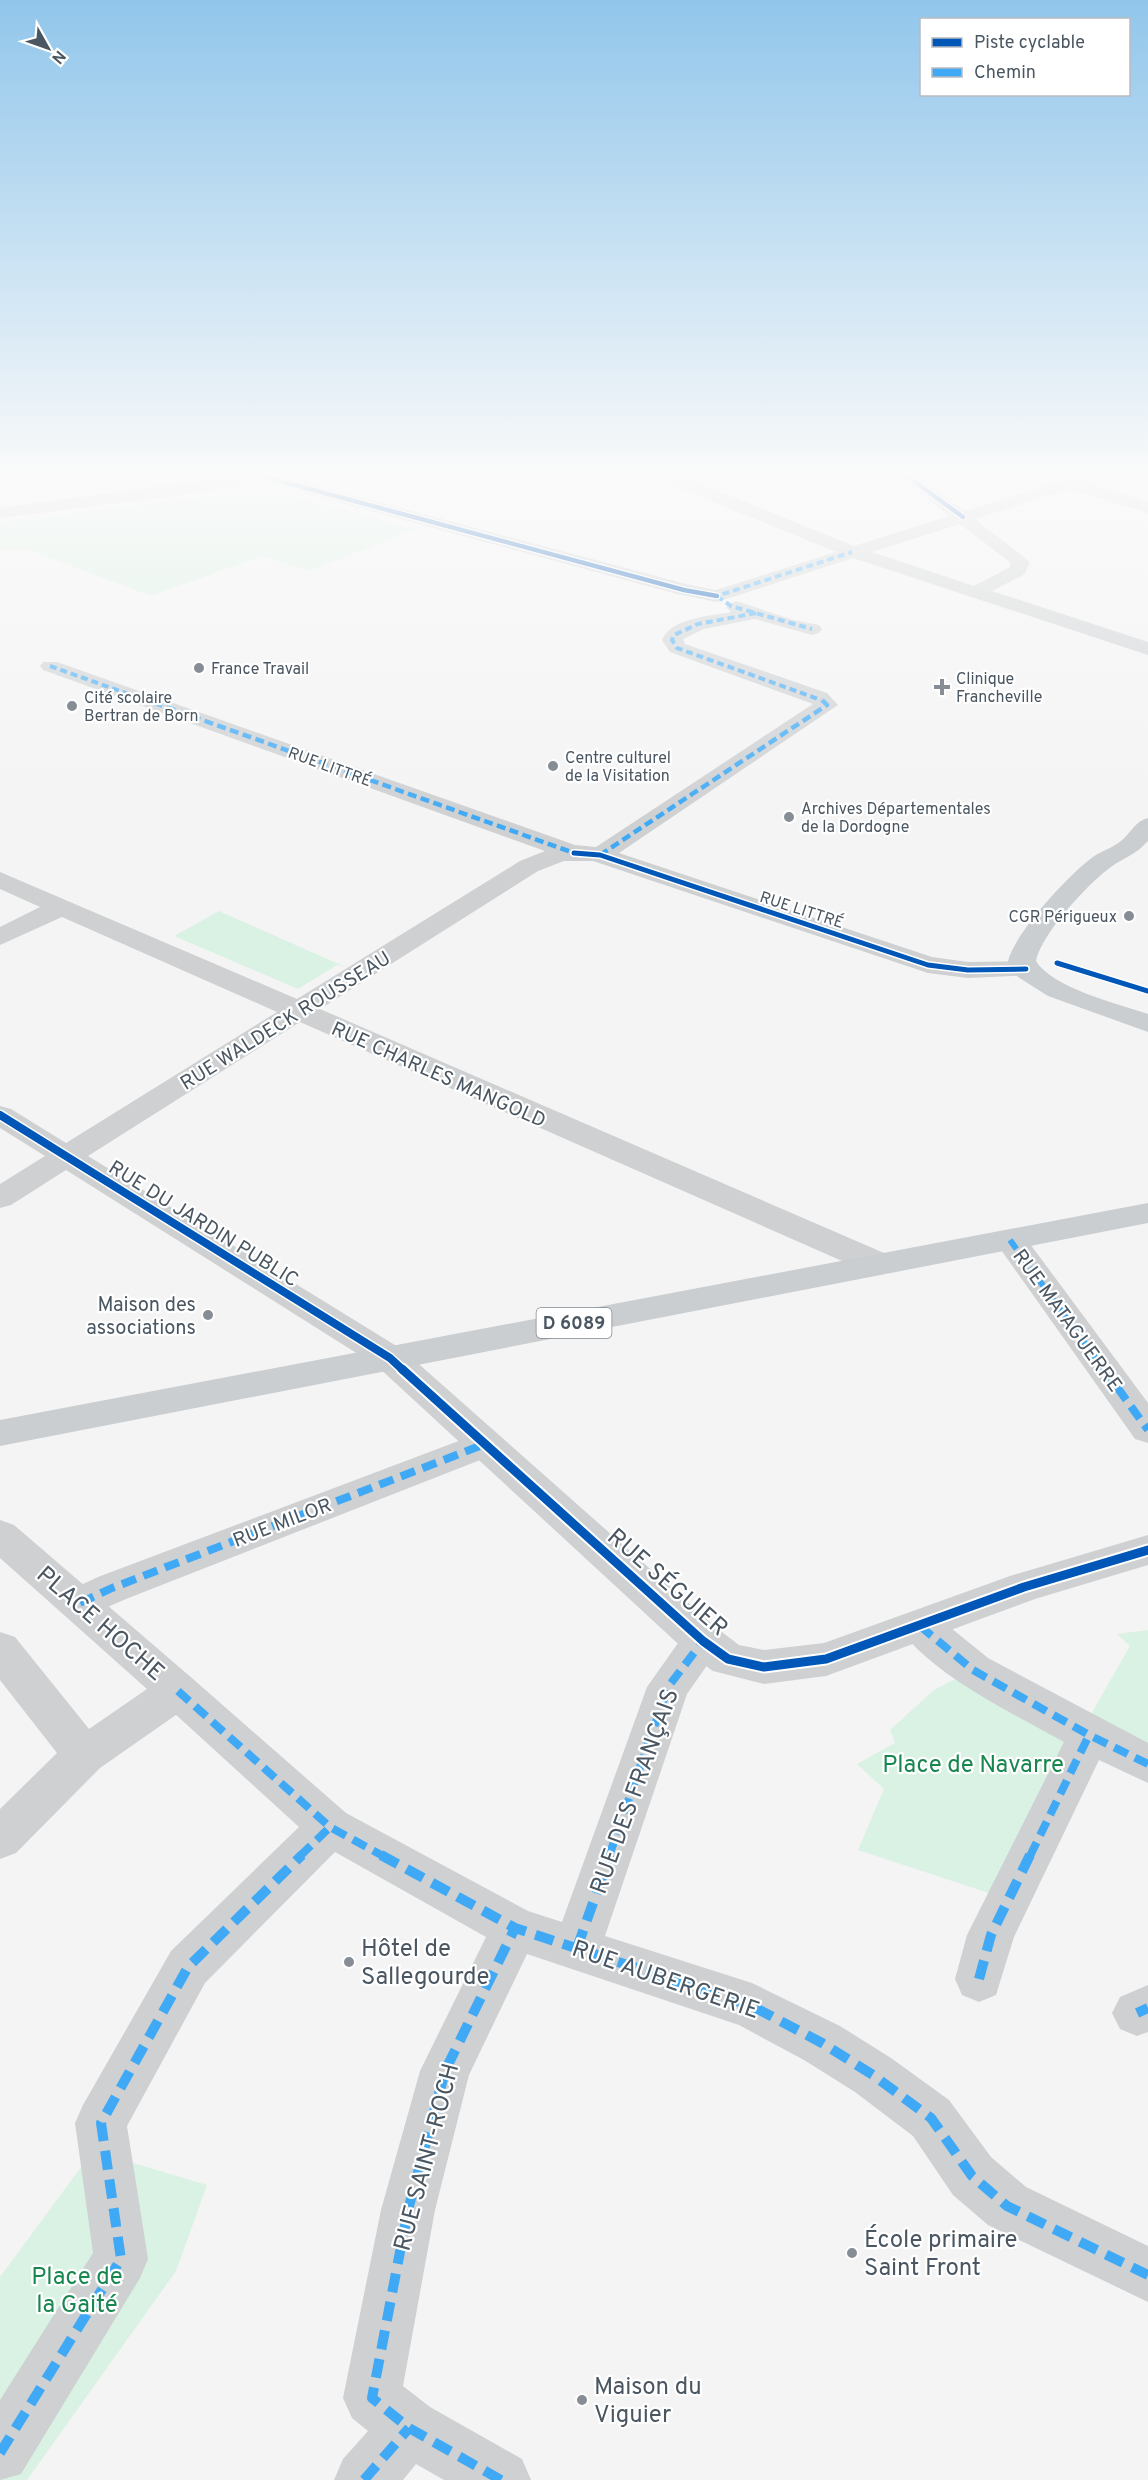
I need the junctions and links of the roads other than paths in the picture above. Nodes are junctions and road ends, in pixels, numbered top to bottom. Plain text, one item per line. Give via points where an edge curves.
1 (673, 587) edge
2 (745, 587) edge
3 (960, 587) edge
4 (986, 587) edge
5 (976, 592) junction
6 (717, 596) junction
7 (756, 614) junction
8 (798, 625) dead end
9 (1148, 649) edge
10 (50, 666) dead end
11 (1148, 825) edge
12 (587, 854) junction
13 (0, 880) edge
14 (61, 907) junction
15 (0, 937) edge
16 (1026, 969) junction
17 (299, 1012) junction
18 (1148, 1023) edge
19 (0, 1115) edge
20 (66, 1156) junction
21 (0, 1198) edge
22 (1148, 1213) edge
23 (1010, 1239) junction
24 (879, 1264) junction
25 (390, 1358) junction
26 (1148, 1430) edge
27 (0, 1433) edge
28 (485, 1444) junction
29 (0, 1535) edge
30 (1148, 1550) edge
31 (80, 1603) junction
32 (921, 1626) junction
33 (703, 1641) junction
34 (0, 1649) edge
35 (178, 1691) junction
36 (1084, 1733) junction
37 (84, 1755) junction
38 (1148, 1764) edge
39 (330, 1827) junction
40 (0, 1839) edge
41 (515, 1928) junction
42 (577, 1948) junction
43 (979, 1978) dead end
44 (1148, 2275) edge
45 (391, 2413) junction
46 (0, 2453) edge
47 (364, 2480) edge
48 (501, 2480) edge

1 - 6 street
2 - 6 street
3 - 5 street
4 - 5 street
5 - 9 street
6 - 7 street via 730,606
7 - 8 street
7 - 12 street via 698,624 674,635 672,640 677,648 819,698 826,705
10 - 12 street, RUE LITTRÉ
11 - 16 main road via 1129,848 1096,866 1038,932 1022,952
12 - 16 street, RUE LITTRÉ via 928,965 968,970
12 - 17 street, RUE WALDECK ROUSSEAU via 552,856 529,866
13 - 14 street, RUE CHARLES MANGOLD
14 - 15 street
14 - 17 street, RUE CHARLES MANGOLD
16 - 18 main road via 1056,989
17 - 20 street, RUE WALDECK ROUSSEAU
17 - 24 street, RUE CHARLES MANGOLD
19 - 20 street, RUE DU JARDIN PUBLIC
20 - 21 street, RUE WALDECK ROUSSEAU
20 - 25 street, RUE DU JARDIN PUBLIC
22 - 23 main road, D 6089
23 - 24 main road, D 6089
23 - 26 street, RUE MATAGUERRE
24 - 25 main road, D 6089
25 - 27 main road, D 6089
25 - 28 street, RUE SÉGUIER
28 - 31 street, RUE MILOR
28 - 33 street, RUE SÉGUIER
29 - 31 street, PLACE HOCHE
30 - 32 street, RUE SÉGUIER via 1024,1587
31 - 35 street, PLACE HOCHE
32 - 33 street, RUE SÉGUIER via 826,1659 764,1667 728,1659
32 - 36 street via 974,1670
33 - 42 street, RUE DES FRANÇAIS via 668,1687
34 - 37 street
35 - 37 street, PLACE HOCHE
35 - 39 street, RUE AUBERGERIE
36 - 38 street
36 - 43 street via 991,1935
37 - 40 street, PLACE HOCHE
39 - 41 street, RUE AUBERGERIE
39 - 46 street via 188,1967 101,2123 121,2259
41 - 42 street, RUE AUBERGERIE
41 - 45 street, RUE SAINT-ROCH via 445,2071 408,2210
42 - 44 street, RUE AUBERGERIE via 752,2006 822,2043 931,2118 972,2176 1007,2206
45 - 47 street
45 - 48 street

